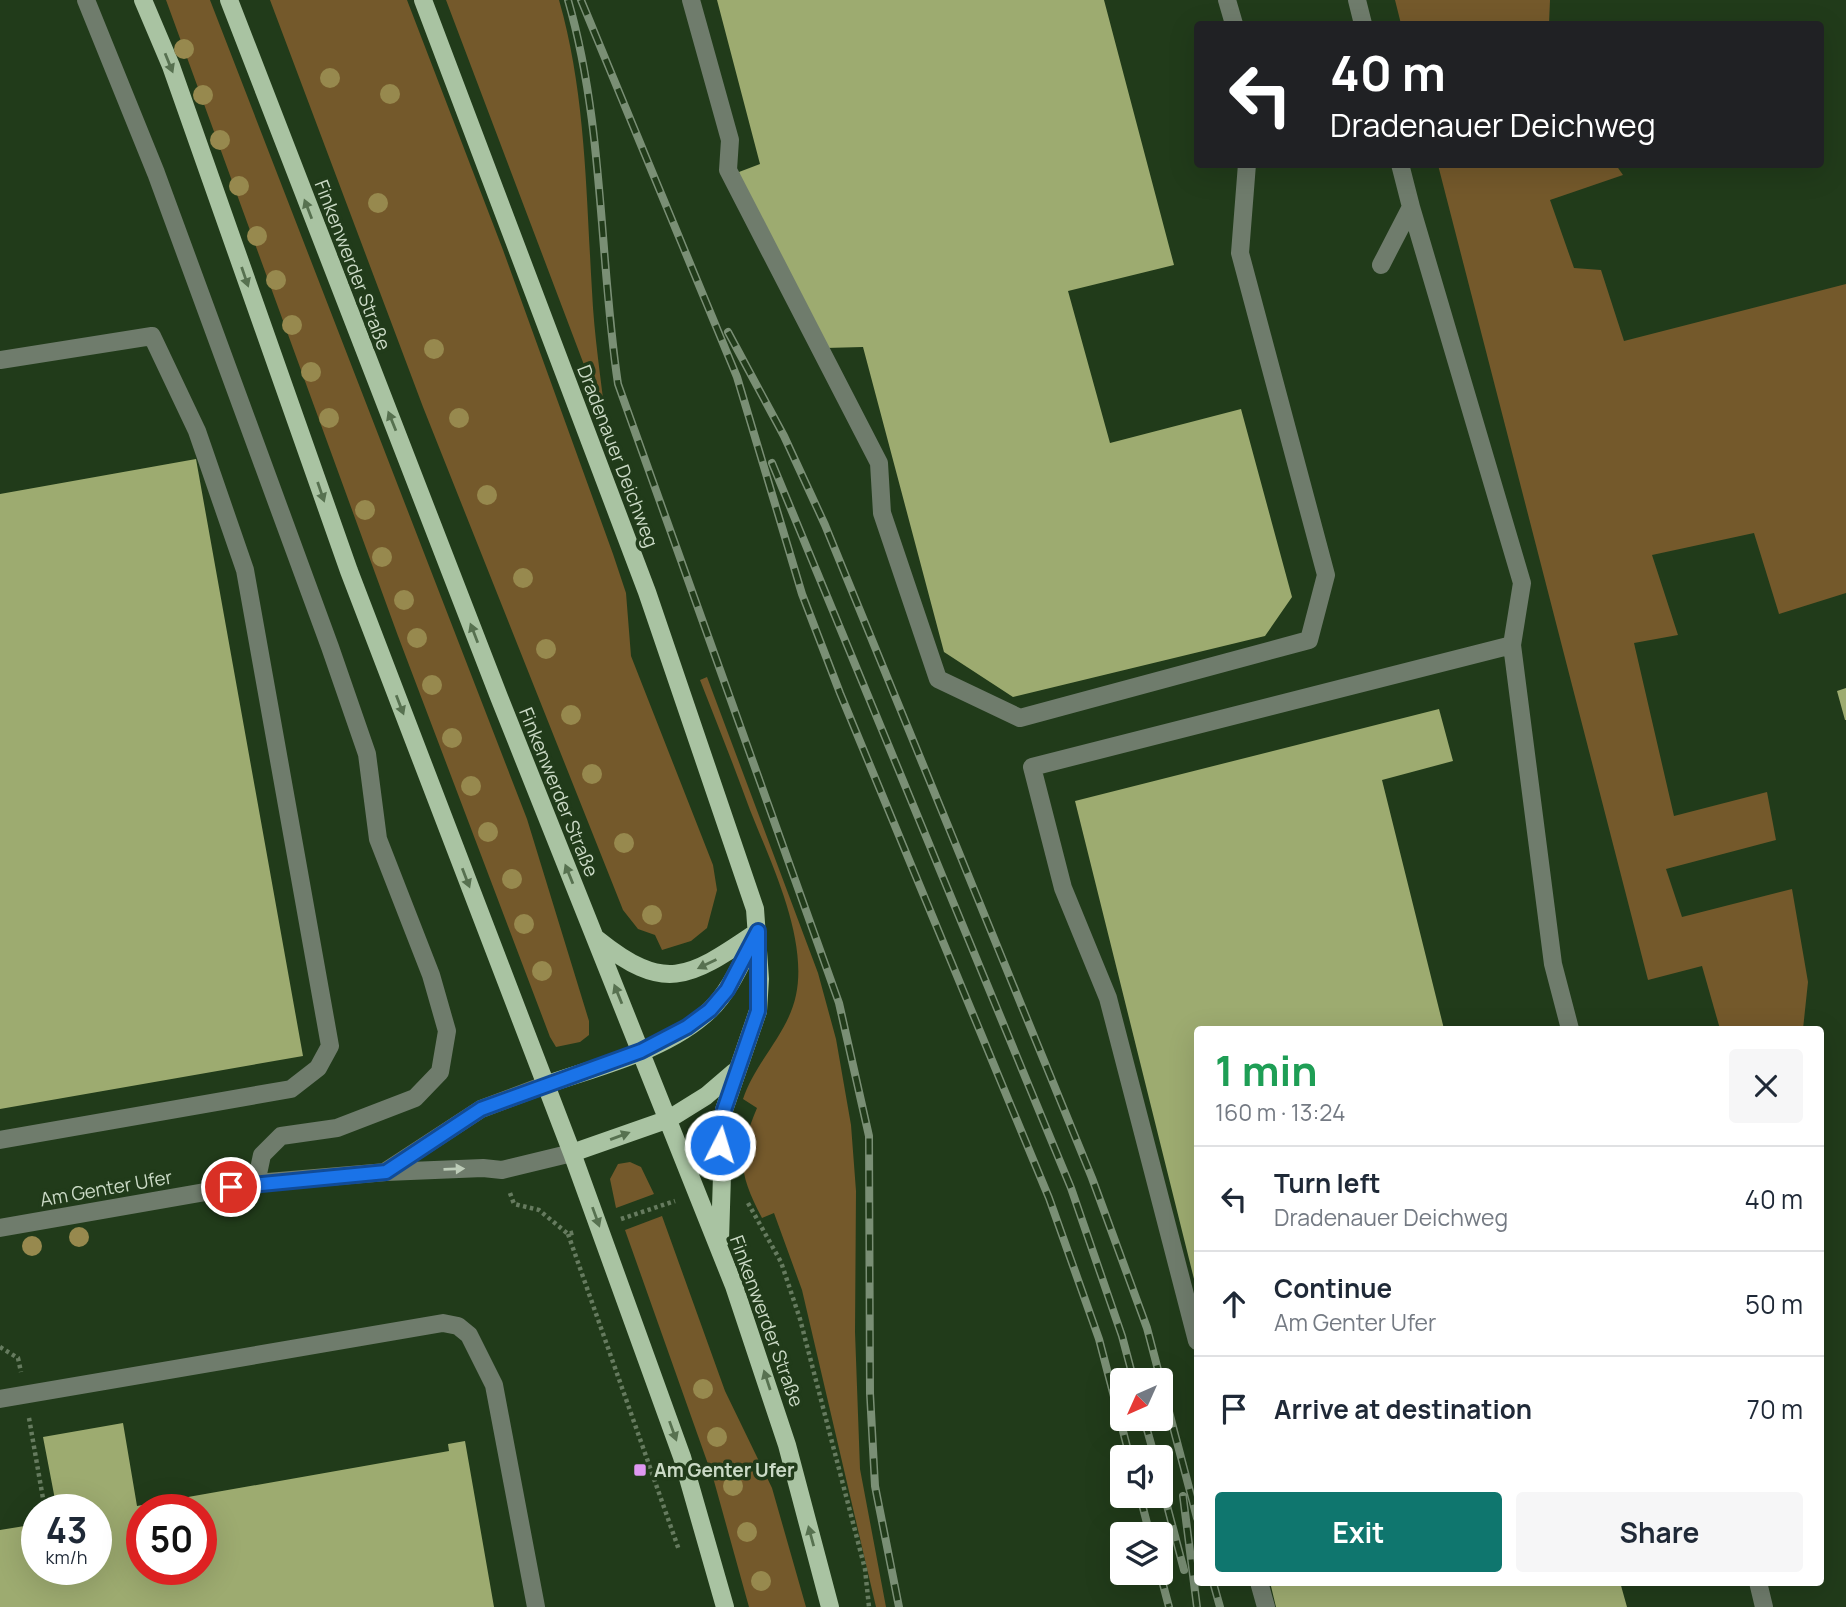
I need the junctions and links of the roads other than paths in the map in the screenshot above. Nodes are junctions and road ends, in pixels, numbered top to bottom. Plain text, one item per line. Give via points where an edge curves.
1 (86, 0) edge
2 (142, 0) edge
3 (229, 0) edge
4 (423, 0) edge
5 (691, 0) edge
6 (1227, 0) edge
7 (1357, 0) edge
8 (1233, 21) edge
9 (1362, 21) edge
10 (1247, 168) edge
11 (1401, 168) edge
12 (1411, 207) junction
13 (1381, 265) dead end
14 (0, 360) edge
15 (1512, 645) junction
16 (758, 931) junction
17 (594, 937) junction
18 (1569, 1026) edge
19 (641, 1051) junction
20 (734, 1072) junction
21 (545, 1084) junction
22 (669, 1119) junction
23 (0, 1140) edge
24 (572, 1153) junction
25 (386, 1172) junction
26 (256, 1183) junction
27 (0, 1228) edge
28 (720, 1251) junction
29 (1194, 1329) edge
30 (0, 1399) edge
31 (1260, 1586) edge
32 (1759, 1586) edge
33 (536, 1607) edge
34 (725, 1607) edge
35 (830, 1607) edge
36 (1266, 1607) edge
37 (1764, 1607) edge

1 - 26 street via 156,173 330,647 367,754 378,839 431,975 446,1031 440,1072 415,1098 337,1128 281,1136 262,1155
2 -> 21 main road via 171,66 349,571
17 -> 3 main road, Finkenwerder Straße
4 - 16 main road, Dradenauer Deichweg via 647,592 747,884
5 - 10 street via 730,140 728,170 879,463 882,513 938,679 1020,718 1309,640 1326,575 1240,253
6 - 8 street
7 - 9 street
11 - 12 street
12 - 13 street
12 - 15 street via 1522,583
14 - 23 street via 152,336 197,431 245,570 330,1046 318,1068 291,1089
15 - 18 street via 1553,964
15 - 29 street via 1032,767 1063,888 1108,998
16 -> 17 main road via 720,958 690,972 661,974 626,963
16 - 19 main road via 727,990 710,1010
16 - 20 main road, Dradenauer Deichweg via 758,1011 747,1050
19 -> 17 main road, Finkenwerder Straße
19 - 21 main road
19 - 22 main road, Finkenwerder Straße
20 - 22 main road, Dradenauer Deichweg
20 - 28 main road, Dradenauer Deichweg via 720,1145
21 - 24 main road
21 - 25 street, Am Genter Ufer via 481,1109
24 -> 22 main road, Dradenauer Deichweg
22 - 28 main road, Finkenwerder Straße
25 -> 24 street, Am Genter Ufer via 502,1170
24 -> 34 main road via 682,1457
25 - 26 street, Am Genter Ufer
26 - 27 street, Am Genter Ufer
35 -> 28 main road, Finkenwerder Straße via 784,1433
30 - 33 street via 443,1322 457,1326 478,1347 494,1385
31 - 36 street
32 - 37 street

